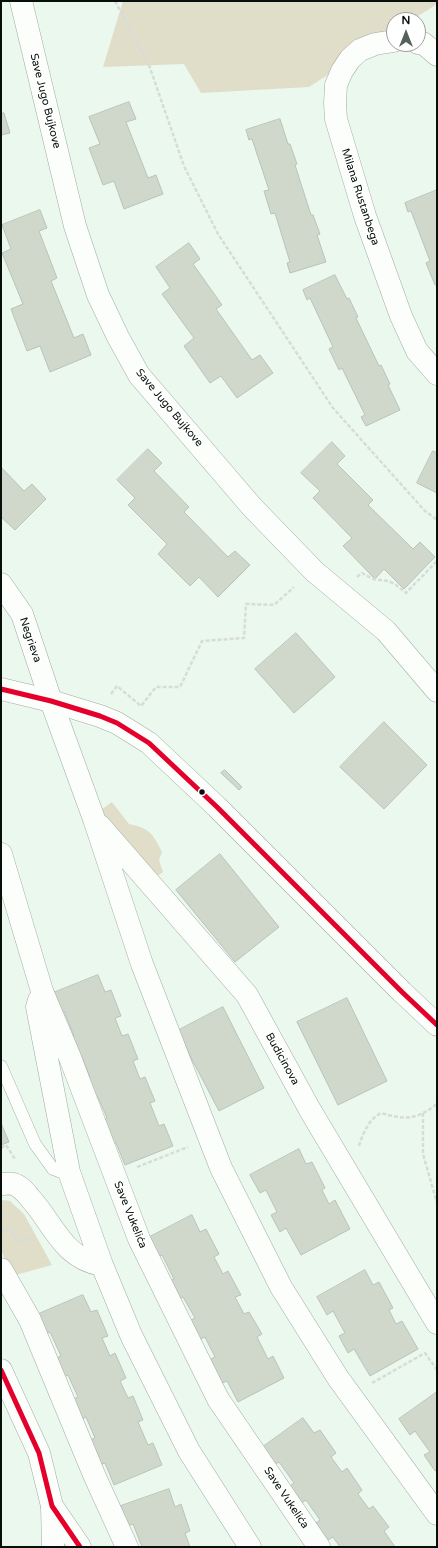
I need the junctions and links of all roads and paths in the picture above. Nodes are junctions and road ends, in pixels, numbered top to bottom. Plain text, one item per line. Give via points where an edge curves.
1 (21, 1) edge
2 (115, 1) edge
3 (386, 42) edge
4 (426, 46) edge
5 (437, 55) edge
6 (437, 374) edge
7 (437, 520) edge
8 (437, 561) edge
9 (360, 575) dead end
10 (1, 584) edge
11 (294, 587) dead end
12 (1, 689) edge
13 (437, 691) edge
14 (112, 694) dead end
15 (51, 701) junction
16 (94, 819) junction
17 (1, 854) edge
18 (42, 991) junction
19 (437, 1025) edge
20 (1, 1066) edge
21 (437, 1104) edge
22 (423, 1113) junction
23 (192, 1145) dead end
24 (6, 1146) dead end
25 (1, 1148) edge
26 (357, 1149) dead end
27 (132, 1169) dead end
28 (69, 1172) junction
29 (1, 1184) edge
30 (437, 1203) edge
31 (102, 1265) junction
32 (1, 1269) edge
33 (437, 1323) edge
34 (1, 1370) edge
35 (437, 1370) edge
36 (376, 1388) dead end
37 (52, 1506) junction
38 (437, 1514) edge
39 (53, 1547) edge
40 (80, 1547) edge
41 (127, 1547) edge
42 (250, 1547) edge
43 (319, 1547) edge

1 - 13 street, Save Jugo Bujkove via 75,226 98,295 139,375 252,507 315,572 386,631
2 - 7 path via 149,65 184,166 218,234 333,408 425,511
3 - 6 street, Milana Rustanbega via 360,50 342,71 336,85 336,120 365,216 401,316 417,351
4 - 5 street
8 - 9 path via 406,592 388,581 374,579 362,573
10 - 15 street, Negrieva via 22,614
11 - 14 path via 274,605 246,604 244,638 202,641 180,687 156,687 141,706 116,686
12 - 15 street
15 - 16 street, Negrieva
15 - 19 street via 117,723 149,743
16 - 33 street, Budicinova via 247,995 310,1110
16 - 38 street, Negrieva via 142,964 221,1168 285,1294 338,1378
17 - 18 street, Save Vukelića
18 - 28 street via 37,1007
18 - 43 street, Save Vukelića via 139,1239 215,1392
20 - 28 lane via 35,1144 53,1169
21 - 22 path
22 - 26 path via 413,1118 381,1113 374,1116
22 - 30 path via 423,1154
23 - 27 path
24 - 25 path
28 - 31 street
29 - 31 street via 14,1184 22,1189 42,1211 58,1237 76,1255 89,1263
31 - 42 street via 131,1335 189,1451
32 - 41 street via 30,1320
34 - 37 street via 39,1453
35 - 36 path via 425,1354 372,1382
37 - 39 street
37 - 40 street

